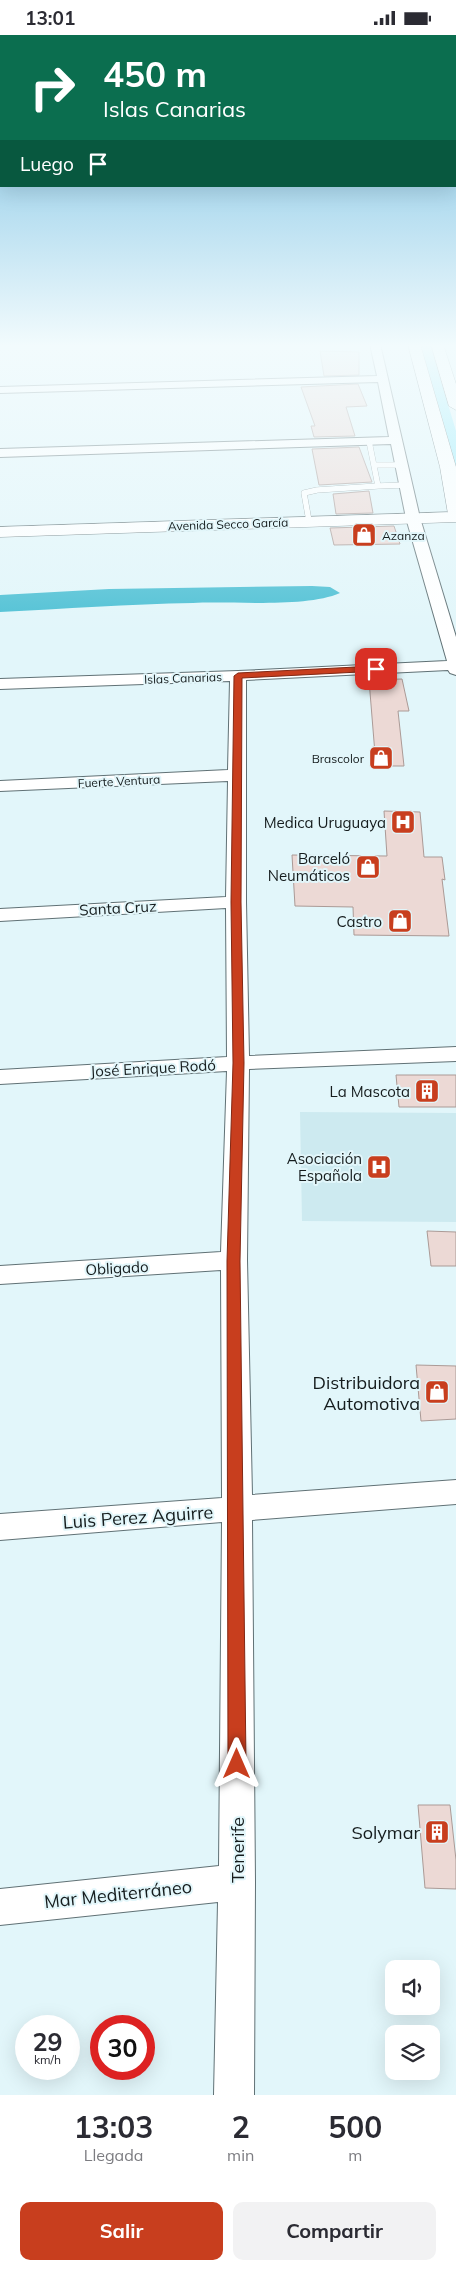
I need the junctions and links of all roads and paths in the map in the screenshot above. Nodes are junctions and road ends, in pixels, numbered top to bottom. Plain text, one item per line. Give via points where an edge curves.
1 (392, 440) edge
2 (395, 440) edge
3 (441, 440) edge
4 (369, 441) junction
5 (0, 453) edge
6 (374, 465) junction
7 (401, 465) junction
8 (405, 485) junction
9 (378, 486) junction
10 (456, 515) edge
11 (412, 518) junction
12 (309, 521) junction
13 (0, 532) edge
14 (456, 668) edge
15 (238, 676) junction
16 (0, 684) edge
17 (238, 775) junction
18 (0, 786) edge
19 (236, 902) junction
20 (0, 915) edge
21 (456, 1054) edge
22 (238, 1063) junction
23 (0, 1077) edge
24 (234, 1261) junction
25 (0, 1275) edge
26 (456, 1492) edge
27 (237, 1510) junction
28 (0, 1527) edge
29 (237, 1882) junction
30 (0, 1907) edge
31 (234, 2095) edge

1 - 4 street
2 - 7 street
3 - 10 main road
4 - 5 street
4 - 6 lane
6 - 7 lane
6 - 9 lane
7 - 8 street
8 - 9 lane
8 - 11 street
9 - 12 lane via 304,493
10 - 11 main road, Avenida Secco García
11 - 12 main road, Avenida Secco García
11 - 14 street
12 - 13 main road, Avenida Secco García
14 - 15 street, Islas Canarias
15 - 16 street, Islas Canarias
15 - 17 street, Tenerife
17 - 18 street, Fuerte Ventura
17 - 19 street, Tenerife
19 - 20 street, Santa Cruz
19 - 22 street, Tenerife
21 - 22 street, José Enrique Rodó
22 - 23 street, José Enrique Rodó
22 - 24 street, Tenerife
24 - 25 street, Obligado
24 - 27 street, Tenerife
26 - 27 street, Luis Perez Aguirre
27 - 28 street, Luis Perez Aguirre
27 - 29 street, Tenerife
29 - 30 street, Mar Mediterráneo
29 - 31 street, Tenerife

